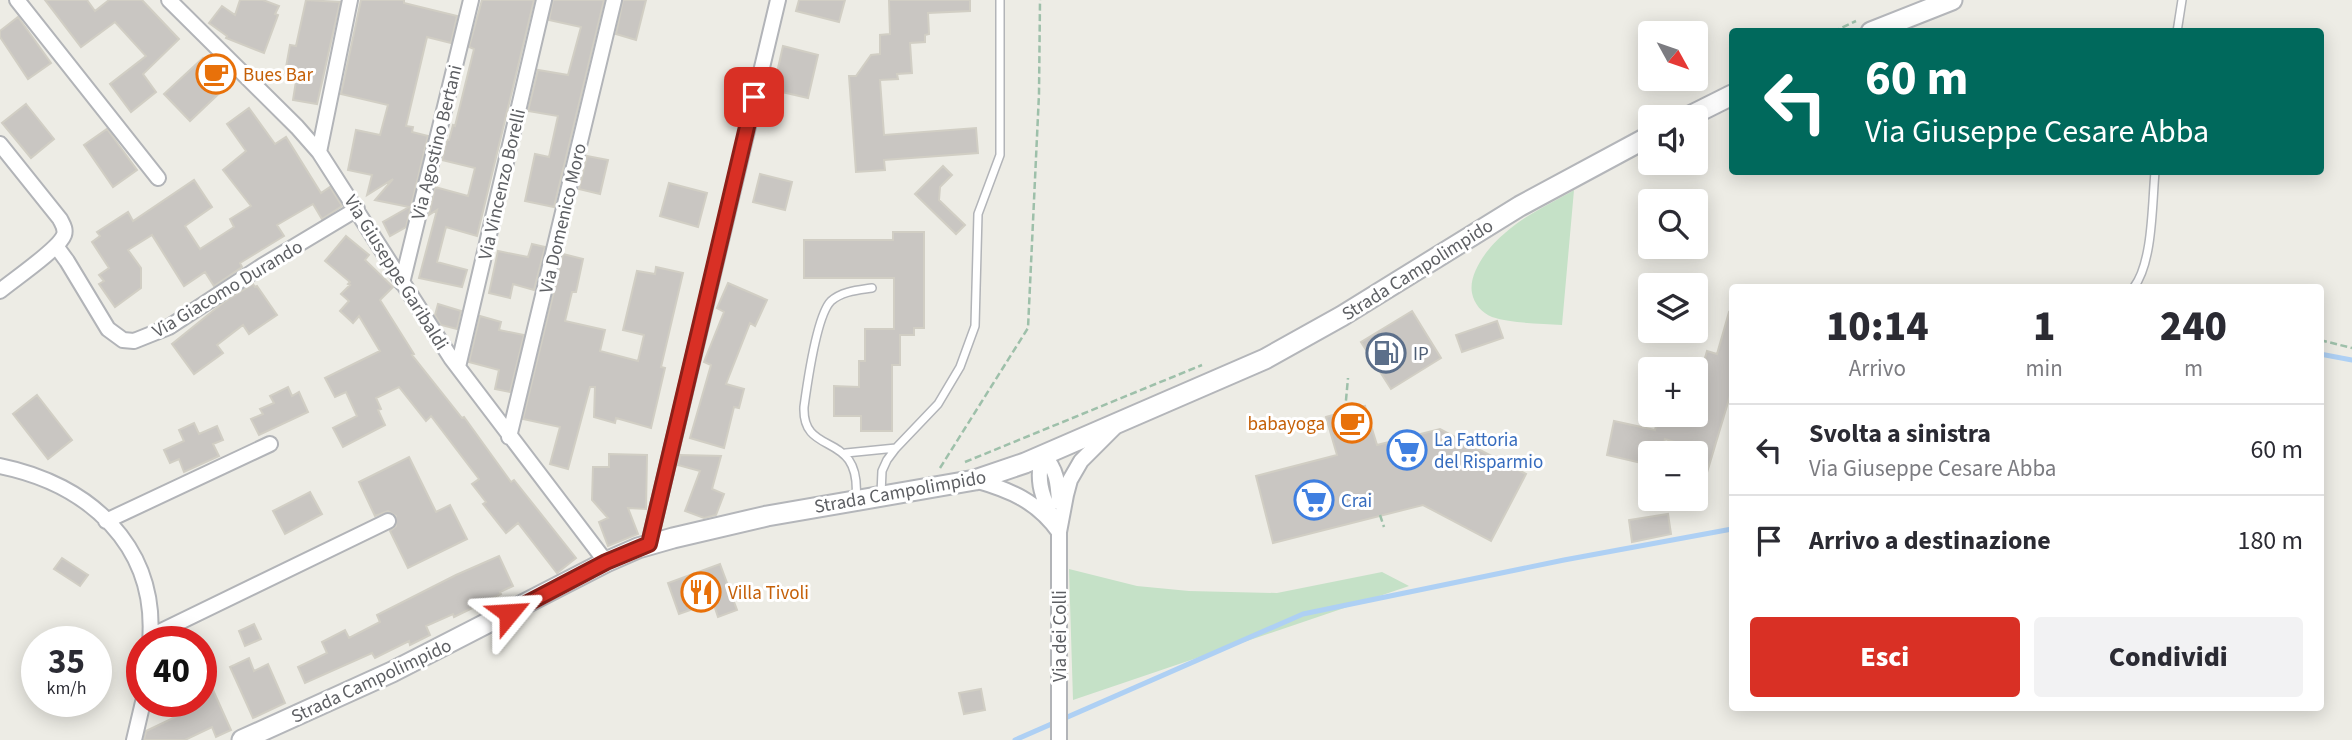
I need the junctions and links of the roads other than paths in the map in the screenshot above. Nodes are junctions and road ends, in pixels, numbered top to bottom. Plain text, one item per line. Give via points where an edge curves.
1 (17, 0) edge
2 (169, 0) edge
3 (350, 0) edge
4 (471, 0) edge
5 (544, 0) edge
6 (614, 0) edge
7 (778, 0) edge
8 (1000, 0) edge
9 (1952, 0) edge
10 (2182, 0) edge
11 (1881, 28) edge
12 (2178, 28) edge
13 (1729, 96) edge
14 (1708, 107) edge
15 (1638, 142) edge
16 (0, 144) edge
17 (319, 152) junction
18 (2155, 175) edge
19 (158, 178) dead end
20 (357, 209) junction
21 (55, 246) junction
22 (402, 284) junction
23 (2136, 284) edge
24 (872, 288) dead end
25 (0, 291) edge
26 (458, 367) junction
27 (1120, 423) junction
28 (509, 437) junction
29 (270, 444) dead end
30 (896, 448) junction
31 (846, 453) junction
32 (1043, 455) junction
33 (0, 466) edge
34 (975, 480) junction
35 (881, 495) junction
36 (856, 500) junction
37 (106, 521) junction
38 (388, 521) dead end
39 (1059, 532) junction
40 (649, 544) junction
41 (606, 562) junction
42 (150, 626) edge
43 (176, 626) edge
44 (139, 717) edge
45 (1059, 736) edge
46 (134, 740) edge
47 (242, 740) edge

1 - 19 street
2 - 17 street, Via Giuseppe Garibaldi
3 - 17 street
4 - 22 street, Via Agostino Bertani
5 - 26 street, Via Vincenzo Borelli
6 - 28 street, Via Domenico Moro
7 - 40 street
8 - 30 lane via 1000,155 978,214 975,326 960,367 938,404
9 - 11 street
10 - 12 lane
13 - 14 street
15 - 27 street, Strada Campolimpido via 1520,205 1280,351
16 - 21 street via 65,227
17 - 20 street, Via Giuseppe Garibaldi
18 - 23 lane via 2148,245
20 - 21 street, Via Giacomo Durando via 169,327 134,341 123,340 108,329
20 - 22 street, Via Giuseppe Garibaldi
21 - 25 street
22 - 26 street, Via Giuseppe Garibaldi
24 - 31 lane via 840,295 827,306 805,399 807,427
26 - 28 street, Via Giuseppe Garibaldi
27 - 32 street, Strada Campolimpido
27 - 39 street, Via dei Colli via 1086,454 1073,474
28 - 41 street, Via Giuseppe Garibaldi
29 - 37 street
30 - 31 lane
30 - 35 lane via 882,471
31 - 36 lane via 855,471
32 - 34 street, Strada Campolimpido
32 - 39 street, Via dei Colli via 1040,490
33 - 37 street via 49,481
34 - 35 street, Strada Campolimpido
34 - 39 street via 1026,499
35 - 36 street, Strada Campolimpido
36 - 40 street, Strada Campolimpido
37 - 42 street via 132,550 144,576
38 - 43 street
39 - 45 street, Via dei Colli
40 - 41 street, Strada Campolimpido
41 - 47 street, Strada Campolimpido via 393,672
44 - 46 street

